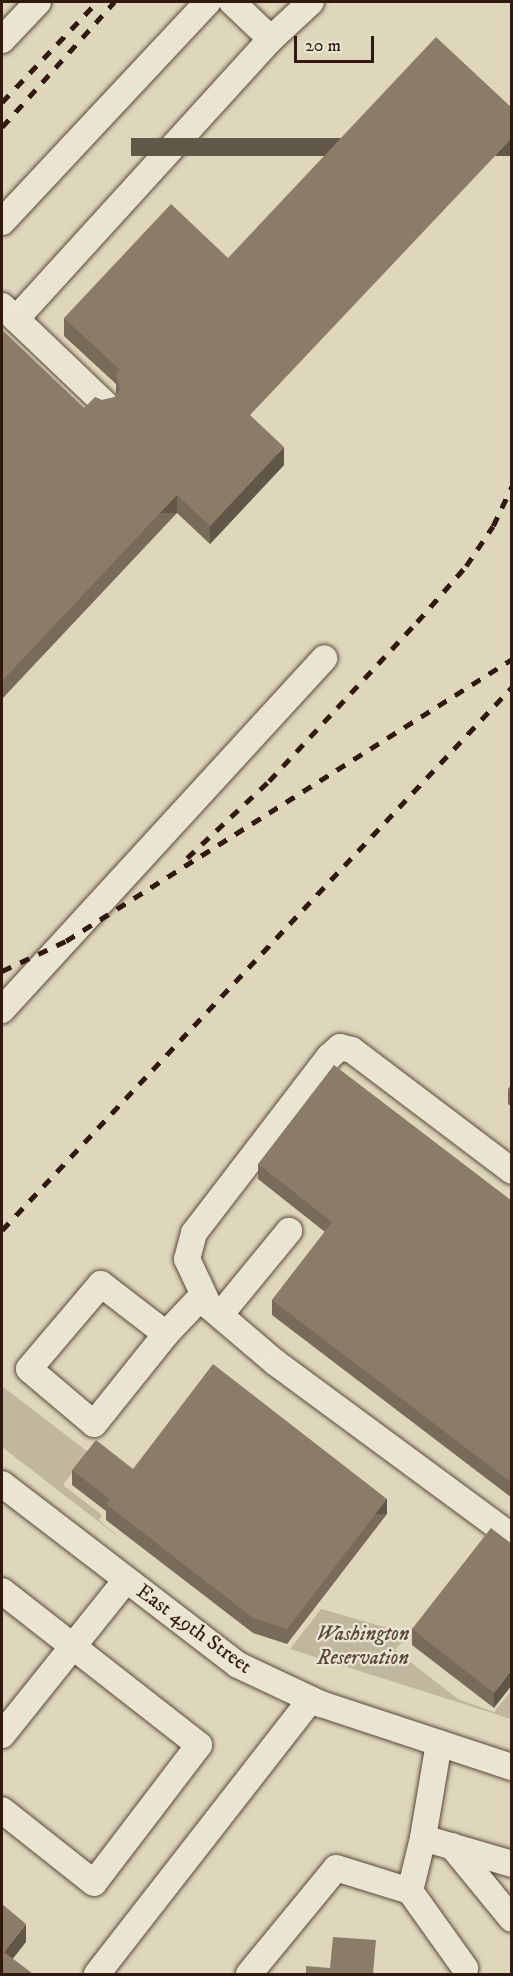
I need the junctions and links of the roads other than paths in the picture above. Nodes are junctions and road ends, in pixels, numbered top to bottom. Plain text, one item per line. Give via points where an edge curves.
1 (38, 2) edge
2 (208, 2) edge
3 (232, 2) edge
4 (311, 2) edge
5 (272, 39) junction
6 (2, 40) edge
7 (2, 222) edge
8 (9, 313) edge
9 (105, 404) edge
10 (324, 657) dead end
11 (2, 1010) edge
12 (512, 1171) edge
13 (289, 1231) dead end
14 (201, 1297) junction
15 (220, 1316) junction
16 (166, 1334) junction
17 (2, 1484) edge
18 (512, 1537) edge
19 (126, 1580) junction
20 (2, 1591) edge
21 (73, 1646) junction
22 (310, 1699) junction
23 (2, 1735) edge
24 (439, 1743) junction
25 (512, 1767) edge
26 (2, 1810) edge
27 (423, 1838) junction
28 (452, 1845) junction
29 (512, 1864) edge
30 (410, 1891) junction
31 (512, 1919) edge
32 (465, 1968) dead end
33 (97, 1974) edge
34 (249, 1974) edge

1 - 6 street
2 - 7 street
3 - 5 street
4 - 5 street
5 - 8 street
8 - 9 street
10 - 11 street
12 - 14 street via 352,1050 340,1047 328,1056 194,1233 187,1259
13 - 15 street
14 - 15 street
14 - 16 street
15 - 18 street via 276,1363
16 - 16 street via 94,1424 29,1369 102,1284
17 - 19 street, East 49th Street
19 - 21 street
19 - 22 street, East 49th Street via 238,1665
20 - 21 street
21 - 23 street
21 - 26 street via 199,1745 94,1883
22 - 24 street, East 49th Street
22 - 33 street
24 - 25 street, East 49th Street
24 - 27 street
27 - 28 street
27 - 30 street
28 - 29 street
28 - 31 street
30 - 32 street
30 - 34 street via 336,1868

